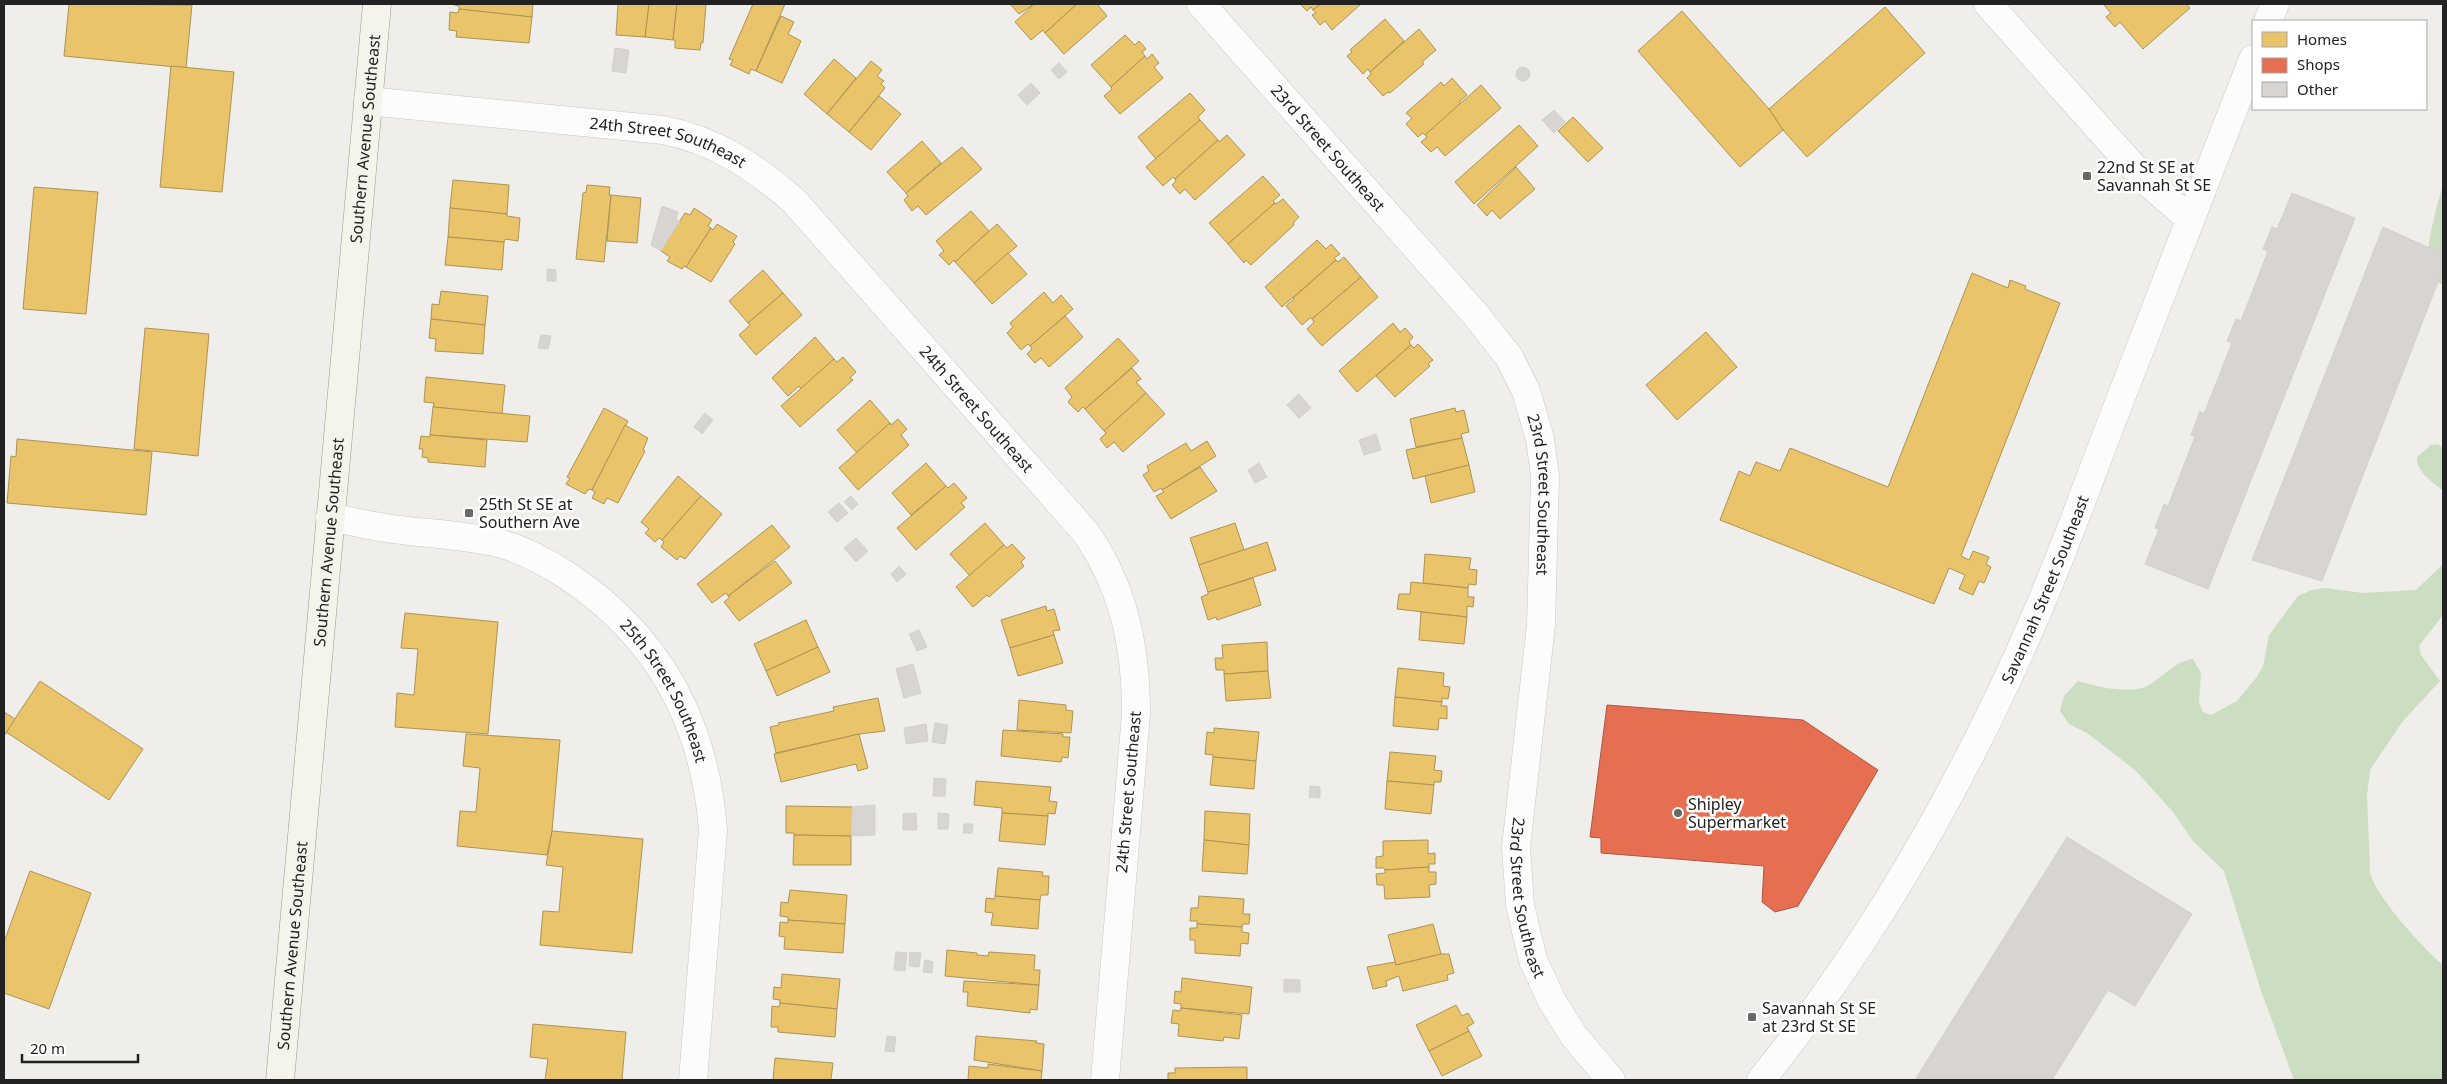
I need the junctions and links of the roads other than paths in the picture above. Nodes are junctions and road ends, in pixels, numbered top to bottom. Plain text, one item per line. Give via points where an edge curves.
1 (377, 4) edge
2 (1201, 4) edge
3 (1988, 4) edge
4 (2275, 4) edge
5 (2268, 20) edge
6 (2252, 62) edge
7 (368, 101) junction
8 (2190, 219) junction
9 (330, 517) junction
10 (280, 1080) edge
11 (692, 1080) edge
12 (1104, 1080) edge
13 (1611, 1080) edge
14 (1761, 1080) edge

1 - 7 main road, Southern Avenue Southeast
2 - 13 street, 23rd Street Southeast via 1475,314 1509,357 1526,391 1540,439 1546,500 1542,625 1516,847 1520,904 1534,960 1552,1001 1574,1036
3 - 8 street via 2144,179
4 - 5 street
6 - 8 street, Savannah Street Southeast
7 - 9 main road, Southern Avenue Southeast
7 - 12 street, 24th Street Southeast via 663,130 704,141 730,153 756,169 794,201 1086,532 1122,605 1136,679 1136,714
8 - 14 street, Savannah Street Southeast via 2039,608 1949,797 1864,939 1804,1026
9 - 10 main road, Southern Avenue Southeast
9 - 11 street, 25th Street Southeast via 385,528 462,536 523,551 559,570 606,604 634,630 659,662 678,696 703,765 713,822

